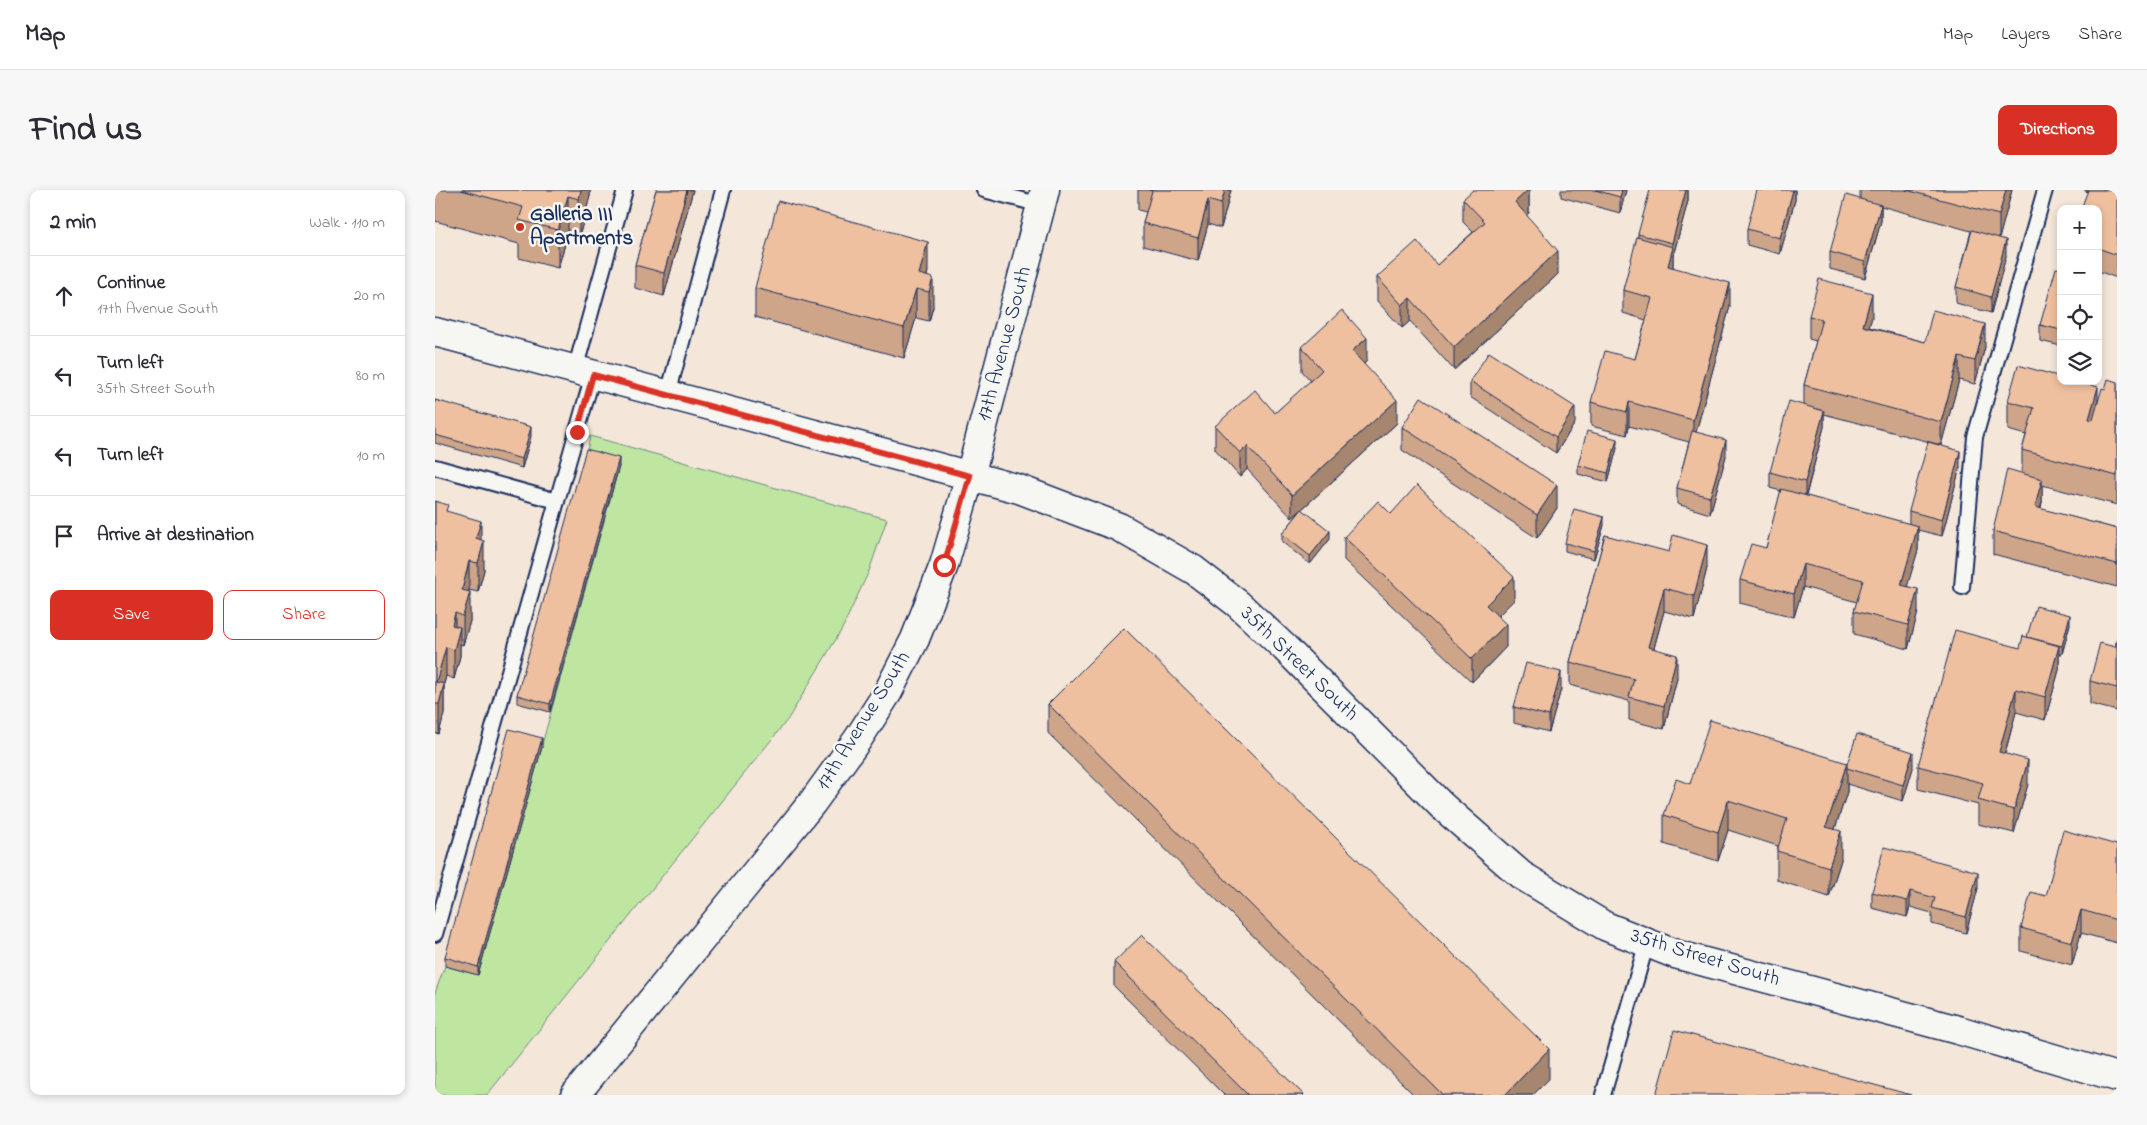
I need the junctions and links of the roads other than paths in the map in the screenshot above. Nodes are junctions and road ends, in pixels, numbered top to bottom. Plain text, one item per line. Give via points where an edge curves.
1 (625, 190) edge
2 (723, 190) edge
3 (984, 190) edge
4 (2045, 190) edge
5 (1043, 198) edge
6 (435, 332) edge
7 (584, 372) junction
8 (668, 394) junction
9 (435, 467) edge
10 (970, 476) junction
11 (557, 501) junction
12 (1962, 586) dead end
13 (435, 934) edge
14 (1647, 942) junction
15 (2117, 1078) edge
16 (575, 1095) edge
17 (1603, 1095) edge

1 - 7 lane
2 - 8 lane
3 - 5 lane
4 - 12 lane via 1975,437
5 - 10 street, 17th Avenue South
6 - 7 street, 35th Street South
7 - 8 street, 35th Street South
7 - 11 lane
8 - 10 street, 35th Street South
9 - 11 lane
10 - 14 street, 35th Street South via 1019,489 1119,527 1194,570 1279,641 1442,806 1521,875 1605,926
10 - 16 street, 17th Avenue South via 944,565 915,639 888,692 812,803
11 - 13 lane
14 - 15 street, 35th Street South via 1675,954 1958,1030
14 - 17 lane

